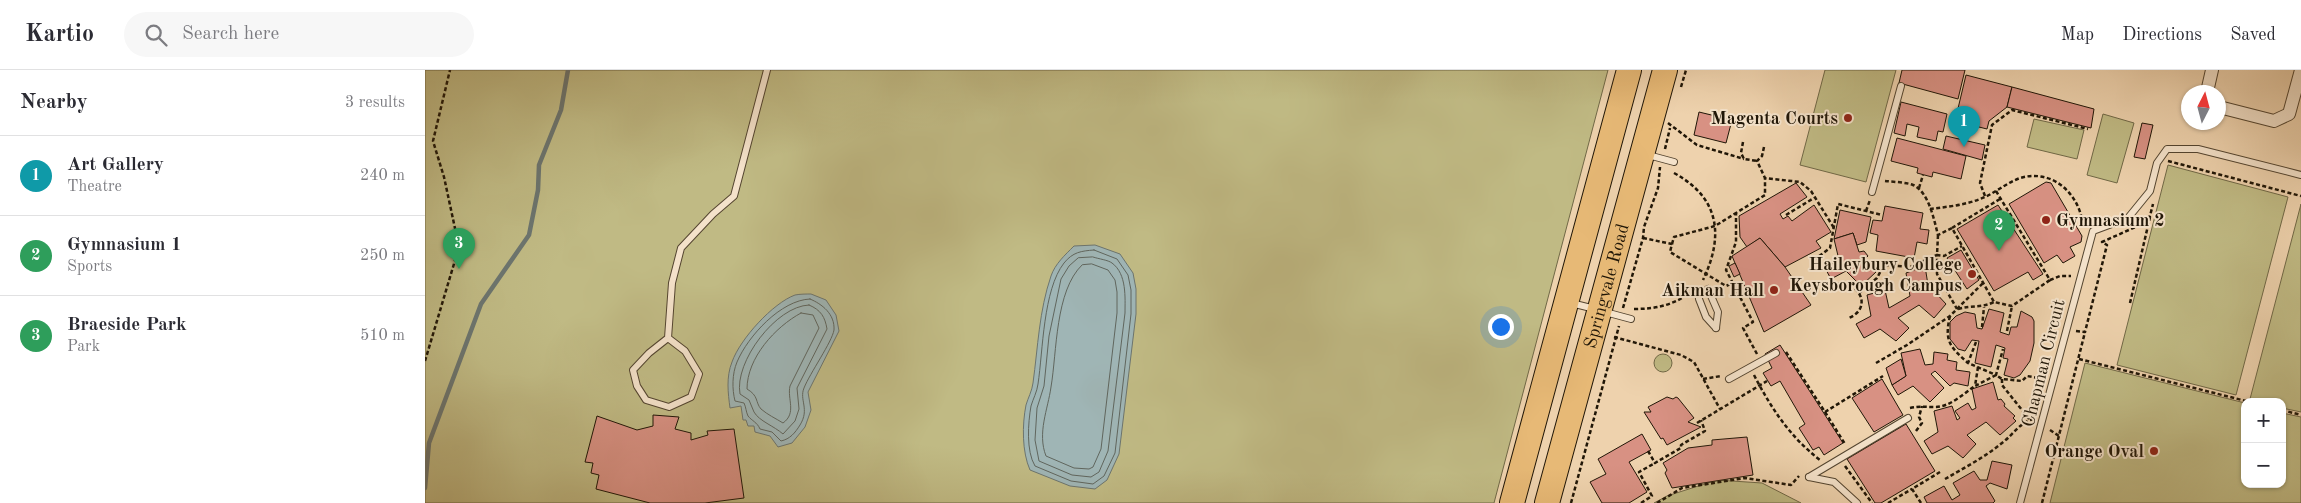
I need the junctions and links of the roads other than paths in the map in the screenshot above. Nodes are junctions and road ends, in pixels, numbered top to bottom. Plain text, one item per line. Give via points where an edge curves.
1 (767, 70) edge
2 (1629, 70) edge
3 (1665, 70) edge
4 (2212, 70) edge
5 (2301, 70) edge
6 (2209, 85) edge
7 (1901, 86) dead end
8 (2226, 109) edge
9 (1651, 162) junction
10 (1674, 162) dead end
11 (2301, 175) edge
12 (1873, 192) dead end
13 (1708, 289) dead end
14 (1699, 299) dead end
15 (1567, 302) junction
16 (1631, 319) dead end
17 (1608, 324) junction
18 (668, 338) junction
19 (1776, 354) dead end
20 (1729, 379) dead end
21 (1908, 418) dead end
22 (1512, 503) edge
23 (1547, 503) edge
24 (1857, 503) edge
25 (2020, 503) edge

1 - 18 lane via 734,196 681,248 672,283
2 - 15 highway, Springvale Road
3 - 9 highway, Springvale Road via 1661,121
4 - 6 street
5 - 8 street via 2289,114 2281,119 2274,121
7 - 12 lane
9 - 10 lane
9 - 17 highway, Springvale Road
11 - 25 lane, Chapman Circuit via 2198,149 2167,149 2157,163 2150,191 2129,218 2093,231
13 - 14 lane via 1717,312 1716,328
15 - 17 lane
15 - 22 highway, Springvale Road
16 - 17 lane
17 - 23 highway, Springvale Road
18 - 18 lane via 633,370 637,386 646,400 669,407 691,398 699,374 685,351
19 - 20 lane
21 - 24 lane via 1809,477 1834,482

